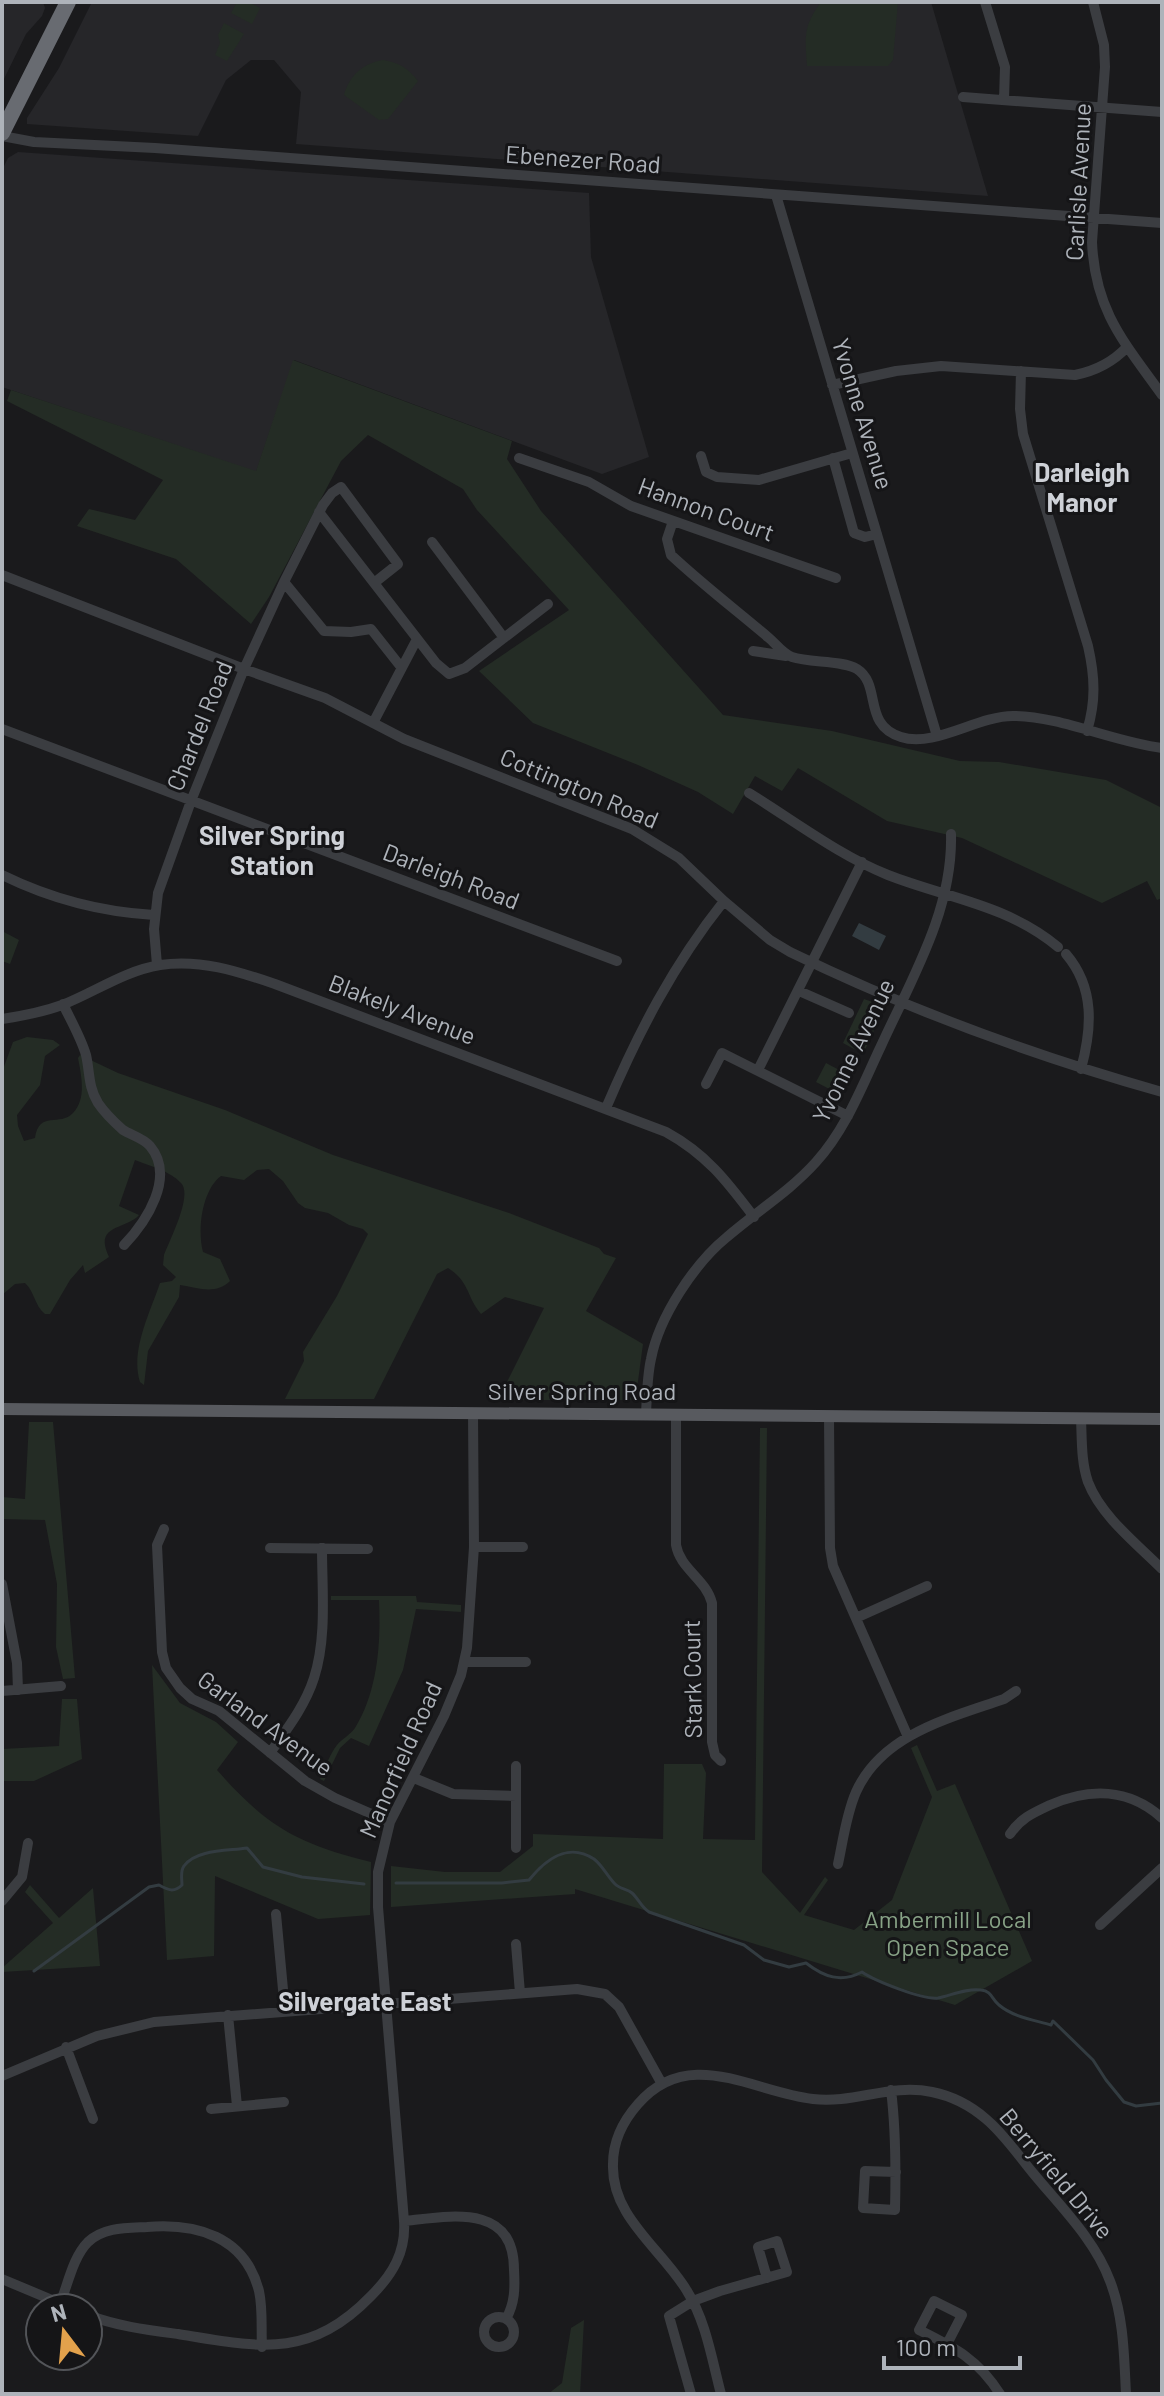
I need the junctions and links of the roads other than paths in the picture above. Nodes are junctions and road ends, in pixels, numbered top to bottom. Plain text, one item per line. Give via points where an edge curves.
1 (67, 2) edge
2 (985, 2) edge
3 (1093, 2) edge
4 (963, 97) dead end
5 (1004, 100) junction
6 (1102, 107) junction
7 (1162, 112) edge
8 (2, 134) edge
9 (776, 195) junction
10 (1094, 218) junction
11 (1162, 223) edge
12 (1127, 347) junction
13 (1021, 371) junction
14 (832, 385) junction
15 (1162, 395) edge
16 (852, 453) junction
17 (701, 456) dead end
18 (519, 458) dead end
19 (833, 458) junction
20 (319, 512) junction
21 (673, 521) junction
22 (877, 534) junction
23 (432, 542) dead end
24 (2, 575) edge
25 (836, 578) dead end
26 (284, 582) junction
27 (374, 583) junction
28 (548, 604) dead end
29 (504, 638) junction
30 (417, 639) junction
31 (753, 651) dead end
32 (788, 657) junction
33 (401, 667) junction
34 (244, 669) junction
35 (373, 723) junction
36 (2, 729) edge
37 (1087, 731) junction
38 (937, 736) junction
39 (1162, 748) edge
40 (749, 793) dead end
41 (191, 801) junction
42 (951, 834) dead end
43 (862, 862) junction
44 (2, 875) edge
45 (946, 893) junction
46 (724, 901) junction
47 (154, 915) junction
48 (617, 961) dead end
49 (812, 963) junction
50 (157, 965) junction
51 (799, 991) junction
52 (902, 1000) junction
53 (63, 1004) junction
54 (849, 1013) dead end
55 (2, 1019) edge
56 (1081, 1069) junction
57 (758, 1070) junction
58 (706, 1084) dead end
59 (1162, 1092) edge
60 (606, 1108) junction
61 (848, 1116) junction
62 (754, 1217) junction
63 (124, 1245) dead end
64 (2, 1409) edge
65 (473, 1413) junction
66 (646, 1414) junction
67 (676, 1414) junction
68 (829, 1416) junction
69 (1081, 1419) junction
70 (1162, 1419) edge
71 (164, 1529) dead end
72 (474, 1547) junction
73 (523, 1547) dead end
74 (270, 1548) dead end
75 (322, 1548) junction
76 (368, 1549) dead end
77 (1162, 1569) edge
78 (2, 1584) edge
79 (927, 1586) dead end
80 (856, 1618) junction
81 (464, 1662) junction
82 (526, 1662) dead end
83 (61, 1686) dead end
84 (18, 1690) junction
85 (2, 1691) edge
86 (1016, 1691) dead end
87 (908, 1737) junction
88 (270, 1753) junction
89 (721, 1761) dead end
90 (516, 1766) dead end
91 (414, 1778) junction
92 (516, 1796) junction
93 (1162, 1818) edge
94 (390, 1822) junction
95 (1010, 1834) dead end
96 (28, 1843) dead end
97 (516, 1848) dead end
98 (838, 1864) dead end
99 (1162, 1868) edge
100 (2, 1901) edge
101 (276, 1914) dead end
102 (1100, 1925) dead end
103 (516, 1944) dead end
104 (520, 1993) junction
105 (387, 2003) junction
106 (285, 2011) junction
107 (228, 2015) junction
108 (66, 2047) junction
109 (2, 2076) edge
110 (662, 2084) junction
111 (891, 2090) junction
112 (284, 2102) dead end
113 (237, 2106) junction
114 (211, 2109) dead end
115 (93, 2119) dead end
116 (896, 2172) junction
117 (404, 2221) junction
118 (767, 2278) dead end
119 (2, 2279) edge
120 (33, 2292) edge
121 (70, 2292) edge
122 (693, 2301) junction
123 (104, 2319) edge
124 (506, 2319) dead end
125 (947, 2344) junction
126 (262, 2347) junction
127 (691, 2394) edge
128 (721, 2394) edge
129 (1000, 2394) edge
130 (1126, 2394) edge

1 - 8 highway
2 - 5 street via 1005,67
3 - 6 street, Carlisle Avenue via 1105,54
4 - 5 street
5 - 6 street
6 - 7 street
6 - 10 street, Carlisle Avenue
8 - 9 street, Ebenezer Road via 34,142
9 - 10 street, Ebenezer Road
9 - 14 street, Yvonne Avenue
10 - 11 street, Ebenezer Road
10 - 12 street, Carlisle Avenue via 1097,283 1107,314
12 - 13 street via 1084,373
12 - 15 street, Carlisle Avenue
13 - 14 street via 915,368
13 - 37 street via 1023,434 1094,672
14 - 16 street, Yvonne Avenue
16 - 19 street
16 - 22 street, Yvonne Avenue
17 - 19 street via 706,472 748,480
18 - 21 street, Hannon Court via 589,482 631,506
19 - 22 street via 854,533
20 - 26 street, Chardel Road
20 - 27 street
20 - 27 street, Chardel Road via 341,487 398,564
21 - 25 street, Hannon Court
21 - 32 street via 667,539 671,555
22 - 38 street, Yvonne Avenue
23 - 29 street
24 - 34 street, Cottington Road
26 - 33 street via 324,631 371,629
26 - 34 street, Chardel Road
27 - 30 street
28 - 29 street
29 - 30 street via 453,674 442,670
30 - 33 street
31 - 32 street
32 - 38 street via 853,667 866,679 876,717 887,731 915,740
33 - 35 street
34 - 35 street, Cottington Road via 325,698
34 - 41 street, Chardel Road
35 - 46 street, Cottington Road via 632,829 679,858
36 - 41 street, Darleigh Road
37 - 38 street via 1013,716
37 - 39 street
40 - 43 street
41 - 47 street, Chardel Road
41 - 48 street, Darleigh Road
42 - 45 street, Yvonne Avenue
43 - 45 street
43 - 49 street
44 - 47 street via 67,902
45 - 52 street, Yvonne Avenue
45 - 56 street via 1021,921 1062,951 1080,974 1091,1026
46 - 49 street, Cottington Road via 770,940
46 - 60 street via 688,947 651,1010
47 - 50 street, Chardel Road
49 - 51 street
49 - 52 street, Cottington Road
50 - 53 street, Blakely Avenue
50 - 60 street, Blakely Avenue via 202,964 246,974
51 - 54 street
51 - 57 street
52 - 56 street, Cottington Road
52 - 61 street, Yvonne Avenue
53 - 55 street, Blakely Avenue
53 - 63 street via 86,1056 91,1091 124,1130 149,1146 160,1172 146,1218
56 - 59 street, Cottington Road
57 - 58 street via 722,1053
57 - 61 street
60 - 62 street, Blakely Avenue via 695,1149
61 - 62 street, Yvonne Avenue via 818,1160
62 - 66 street, Yvonne Avenue via 726,1237 687,1280 651,1357
64 - 65 main road, Silver Spring Road
65 - 66 main road, Silver Spring Road
65 - 72 street, Manorfield Road
66 - 67 main road, Silver Spring Road
67 - 68 main road, Silver Spring Road
67 - 89 street, Stark Court via 676,1545 712,1603 712,1742
68 - 69 main road, Silver Spring Road
68 - 80 street via 830,1548
69 - 70 main road, Silver Spring Road
69 - 77 street via 1091,1489
71 - 88 street, Garland Avenue via 157,1545 166,1668 192,1699 219,1711
72 - 73 street
72 - 81 street, Manorfield Road
74 - 75 street
75 - 76 street
75 - 88 street via 315,1676 294,1720
78 - 84 street
79 - 80 street
80 - 87 street
81 - 82 street
81 - 91 street, Manorfield Road
83 - 84 street
84 - 85 street
86 - 87 street
87 - 98 street via 861,1783
88 - 94 street, Garland Avenue via 319,1789
90 - 92 street
91 - 92 street via 465,1796
91 - 94 street, Manorfield Road
92 - 97 street
93 - 95 street via 1135,1799 1089,1792 1027,1815
94 - 105 street, Manorfield Road via 377,1889
96 - 100 street via 22,1877
99 - 102 street
101 - 106 street
103 - 104 street
104 - 105 street
104 - 110 street via 577,1989 605,1994 626,2017
105 - 106 street
105 - 117 street, Manorfield Road
106 - 107 street
107 - 108 street via 154,2022
107 - 113 street
108 - 109 street
108 - 115 street
110 - 111 street, Berryfield Drive via 700,2073 825,2100
110 - 122 street via 627,2116 615,2144 613,2175 631,2220
111 - 116 street
111 - 130 street, Berryfield Drive via 939,2094 984,2117 1087,2238 1106,2270 1119,2309
112 - 113 street
113 - 114 street
116 - 116 street via 895,2210 863,2208 865,2171
117 - 124 street via 470,2216 503,2232 514,2261 514,2300
117 - 126 street, Manorfield Road via 399,2260 353,2314 320,2335
118 - 122 street
119 - 120 street
121 - 126 street via 80,2252 98,2235 188,2226 221,2239 247,2266 259,2292
122 - 127 street via 669,2316
122 - 128 street
123 - 126 street, Manorfield Road
125 - 125 street via 919,2330 934,2301 962,2315
125 - 129 street via 979,2365

